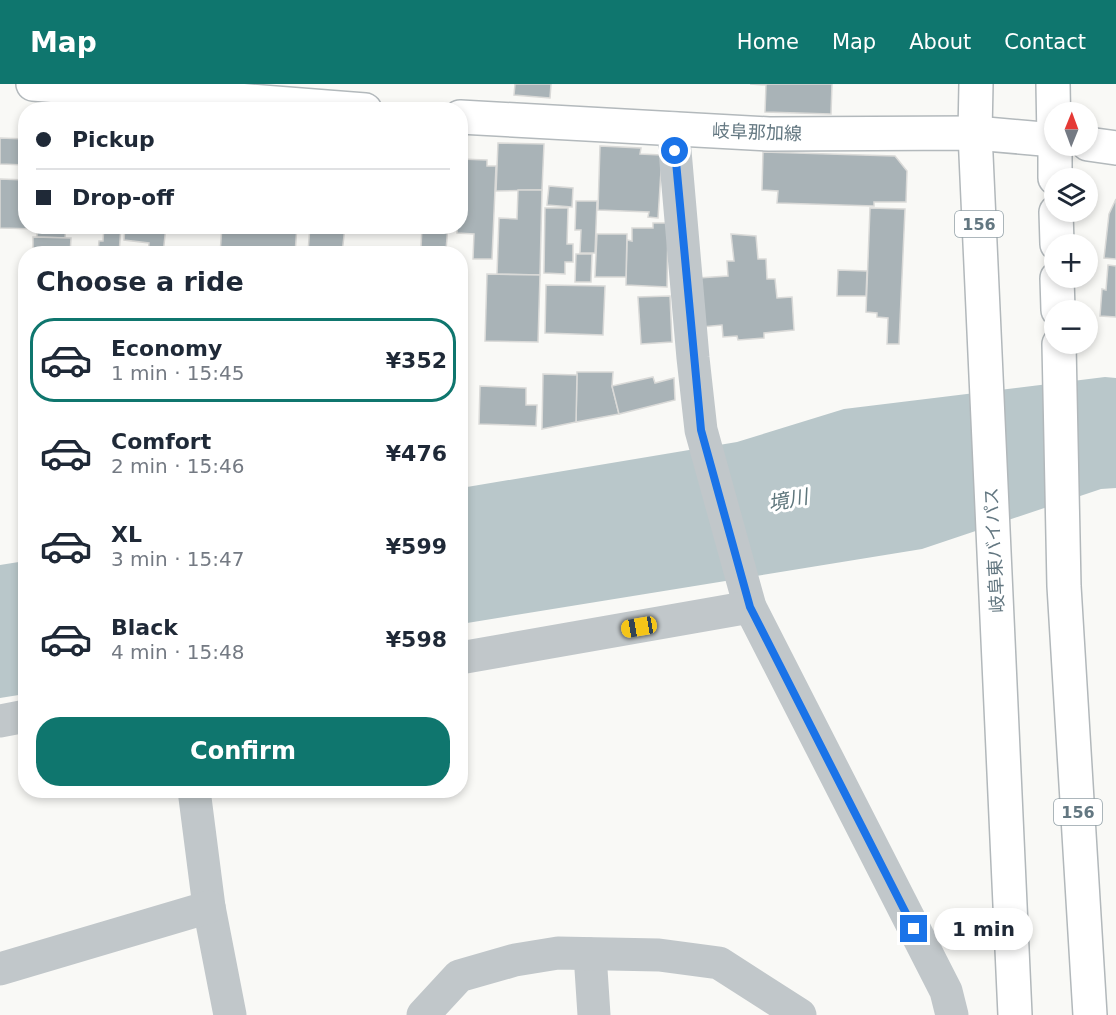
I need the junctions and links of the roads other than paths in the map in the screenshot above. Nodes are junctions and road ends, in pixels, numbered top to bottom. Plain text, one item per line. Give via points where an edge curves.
1 (33, 84) edge
2 (976, 84) edge
3 (1053, 84) edge
4 (263, 102) edge
5 (1053, 102) edge
6 (468, 117) edge
7 (673, 128) junction
8 (975, 133) junction
9 (1044, 139) edge
10 (1098, 145) edge
11 (1116, 148) edge
12 (1059, 354) edge
13 (749, 604) junction
14 (468, 657) edge
15 (18, 718) edge
16 (0, 721) edge
17 (195, 798) edge
18 (209, 907) junction
19 (590, 954) junction
20 (0, 969) edge
21 (230, 1015) edge
22 (423, 1015) edge
23 (594, 1015) edge
24 (800, 1015) edge
25 (952, 1015) edge
26 (1015, 1015) edge
27 (1090, 1015) edge

1 - 4 main road
2 - 8 main road, 岐阜東バイパス / 156
3 - 5 main road
6 - 7 main road, 岐阜那加線
7 - 8 main road, 岐阜那加線 via 770,134
7 - 13 street via 701,430
8 - 9 main road, 岐阜那加線
8 - 26 main road, 岐阜東バイパス / 156
10 - 11 main road
12 - 27 main road, 156 via 1066,609
13 - 14 street
13 - 25 street via 946,991
15 - 16 street
17 - 18 street
18 - 20 street
18 - 21 street
19 - 22 street via 558,953 515,960 459,976
19 - 23 street
19 - 24 street via 660,955 719,963

